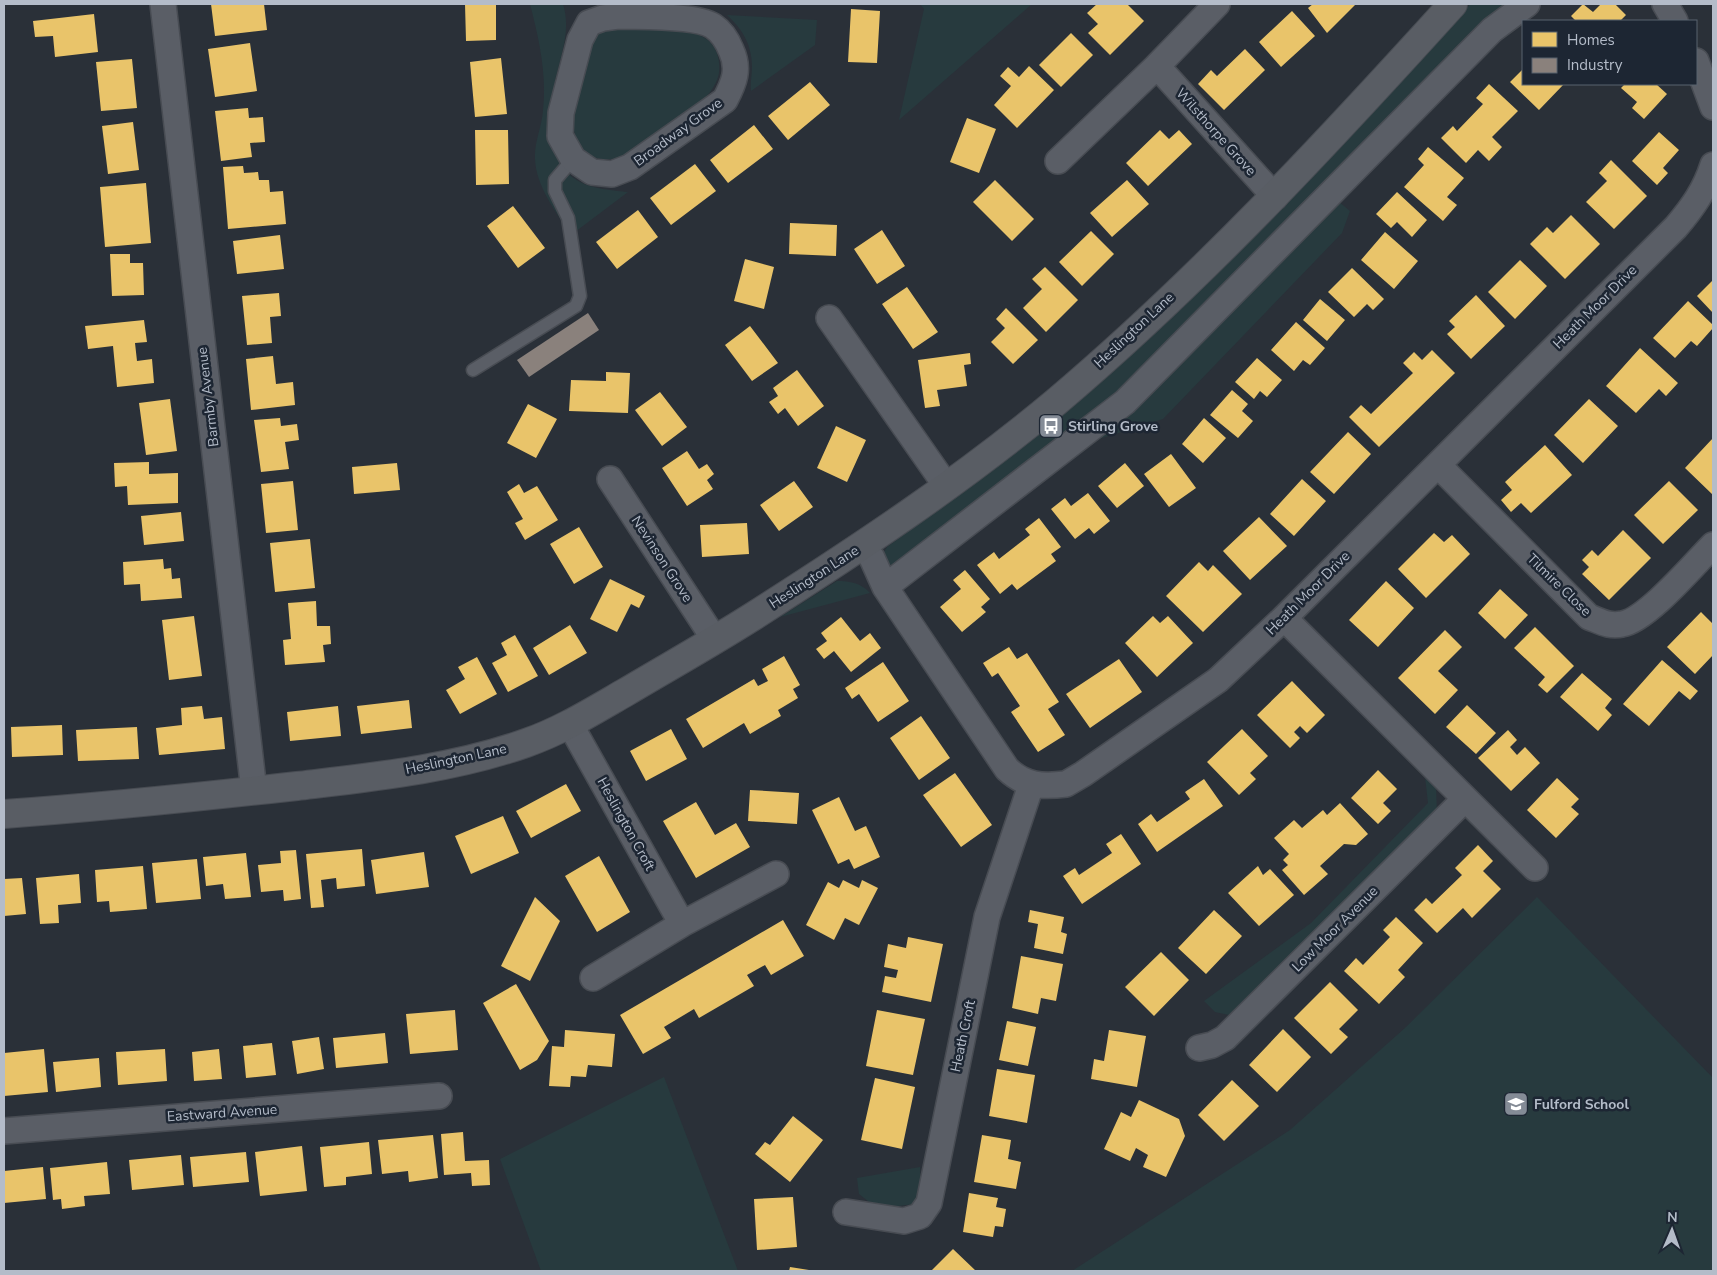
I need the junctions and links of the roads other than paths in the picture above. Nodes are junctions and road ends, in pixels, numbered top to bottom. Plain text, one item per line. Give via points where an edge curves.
1 (163, 4) edge
2 (1217, 4) edge
3 (1452, 4) edge
4 (1527, 4) edge
5 (1665, 4) edge
6 (584, 13) edge
7 (1674, 20) edge
8 (1697, 64) edge
9 (1157, 66) junction
10 (1713, 107) edge
11 (573, 159) junction
12 (1058, 160) dead end
13 (1713, 165) edge
14 (1275, 197) junction
15 (829, 318) dead end
16 (473, 370) dead end
17 (1438, 465) junction
18 (610, 479) dead end
19 (947, 487) junction
20 (1713, 544) edge
21 (858, 549) junction
22 (886, 588) junction
23 (1284, 618) junction
24 (715, 640) junction
25 (570, 724) junction
26 (1031, 784) junction
27 (254, 791) junction
28 (1465, 799) junction
29 (4, 814) edge
30 (1535, 868) dead end
31 (776, 874) dead end
32 (682, 924) junction
33 (593, 978) dead end
34 (1199, 1048) dead end
35 (440, 1096) dead end
36 (4, 1131) edge
37 (846, 1212) dead end

1 - 27 street, Barmby Avenue
2 - 9 street
3 - 14 street, Heslington Lane
4 - 22 street via 1492,30 1125,402
5 - 7 street
6 - 11 street, Broadway Grove via 561,113 560,136
6 - 11 street, Broadway Grove via 603,18 690,20 712,26 726,38 737,62 734,84 725,100 630,167 612,174 592,172
8 - 10 street
9 - 12 street
9 - 14 street, Wilsthorpe Grove
11 - 16 lane via 555,180 555,191 568,218 580,296 576,306
13 - 17 street, Heath Moor Drive via 1706,185 1676,227
14 - 19 street, Heslington Lane via 1055,402
15 - 19 street
17 - 20 street, Tilmire Close via 1589,616 1606,624 1621,625 1648,610
17 - 23 street, Heath Moor Drive
18 - 24 street, Nevinson Grove
19 - 21 street, Heslington Lane
21 - 22 street, Heath Moor Drive via 876,566
21 - 24 street, Heslington Lane
22 - 26 street, Heath Moor Drive via 1007,769
23 - 26 street, Heath Moor Drive via 1201,694 1083,774 1066,784
23 - 28 street
24 - 25 street, Heslington Lane
25 - 27 street, Heslington Lane via 527,743 441,765
25 - 32 street, Heslington Croft
26 - 37 street, Heath Croft via 987,917 929,1203 920,1216 904,1221
27 - 29 street, Heslington Lane
28 - 30 street
28 - 34 street, Low Moor Avenue via 1224,1038
31 - 32 street
32 - 33 street
35 - 36 street, Eastward Avenue

